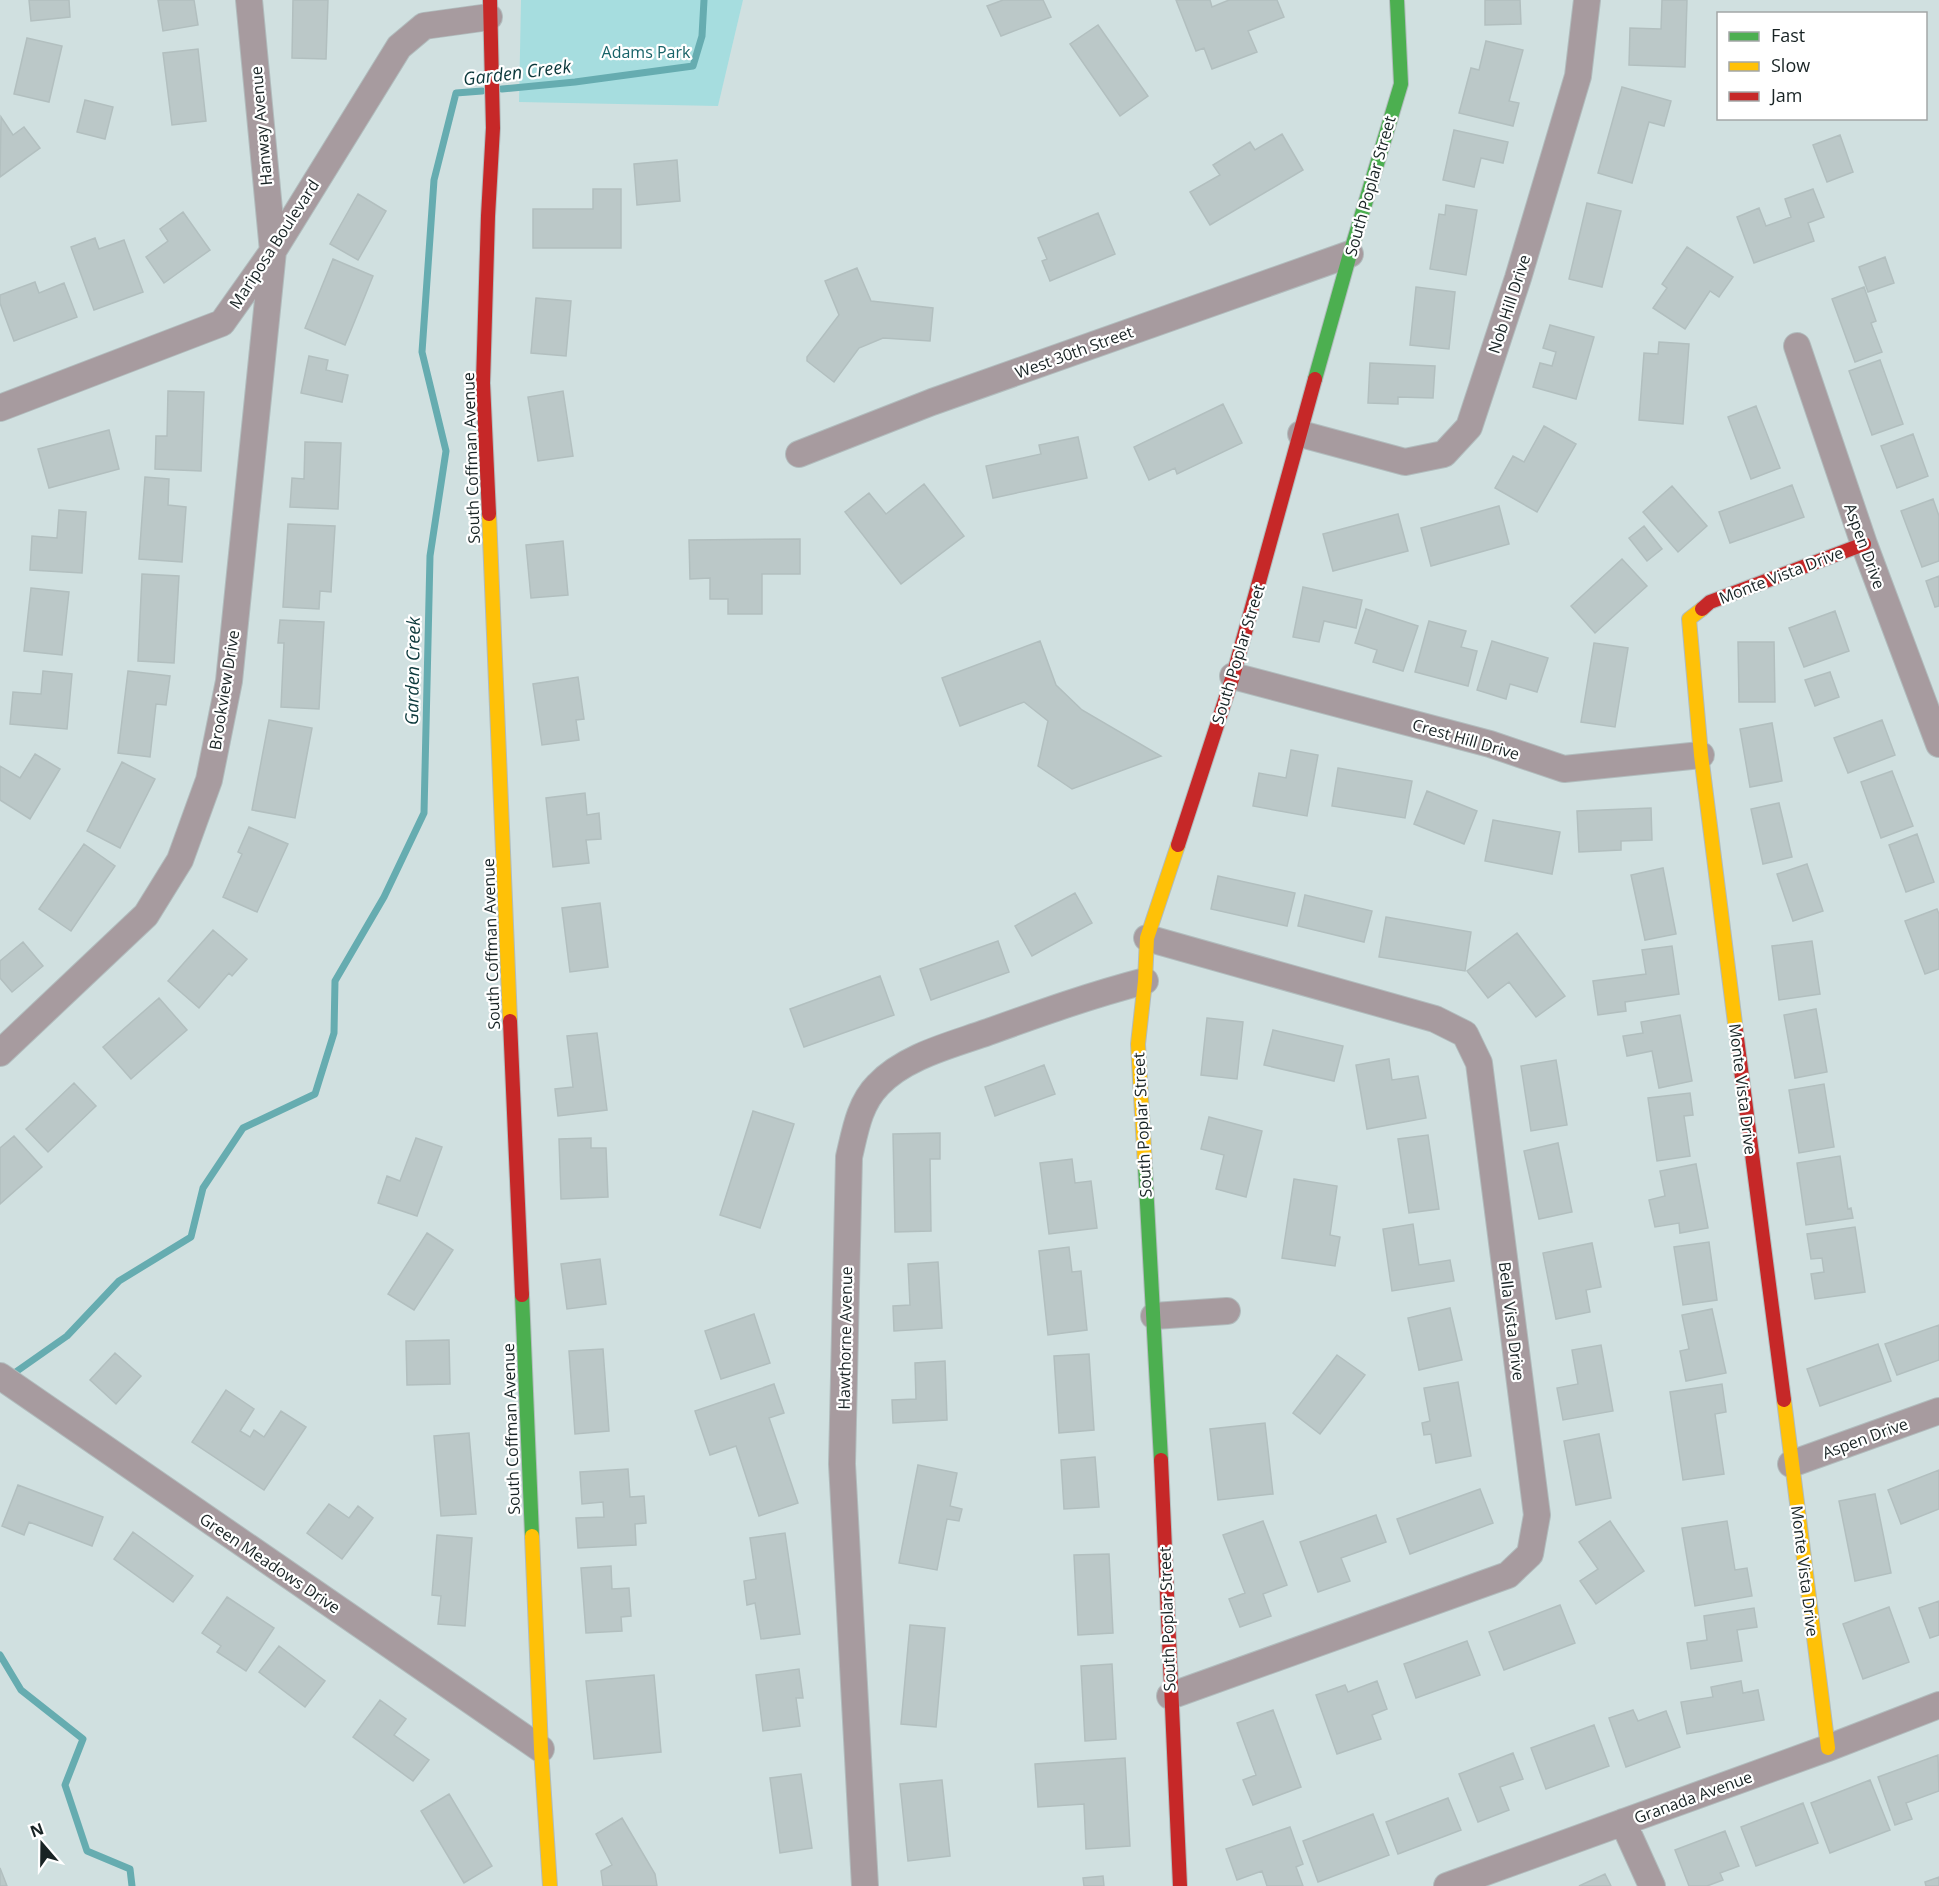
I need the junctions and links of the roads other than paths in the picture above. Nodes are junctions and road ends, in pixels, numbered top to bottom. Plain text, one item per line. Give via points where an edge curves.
1 (249, 0) edge
2 (1397, 0) edge
3 (1587, 0) edge
4 (490, 9) edge
5 (273, 251) junction
6 (1350, 254) junction
7 (1797, 346) dead end
8 (0, 408) edge
9 (1301, 434) junction
10 (799, 454) dead end
11 (1864, 544) junction
12 (1233, 676) junction
13 (1939, 744) edge
14 (1701, 755) junction
15 (1147, 938) junction
16 (1145, 981) junction
17 (5, 1038) edge
18 (1227, 1311) dead end
19 (1154, 1316) junction
20 (0, 1376) edge
21 (1939, 1411) edge
22 (1791, 1464) junction
23 (1170, 1696) junction
24 (1939, 1705) edge
25 (1828, 1748) junction
26 (541, 1749) junction
27 (1623, 1822) junction
28 (550, 1886) edge
29 (865, 1886) edge
30 (1180, 1886) edge
31 (1447, 1886) edge
32 (1652, 1886) edge

1 - 5 street, Hanway Avenue
2 - 6 street, South Poplar Street via 1401,84
3 - 9 street, Nob Hill Drive via 1578,76 1469,427 1444,454 1405,462
4 - 5 street, Mariposa Boulevard via 424,26 399,46
4 - 26 street, South Coffman Avenue via 493,128 483,383
5 - 8 street, Mariposa Boulevard via 222,323
5 - 17 street, Brookview Drive via 229,681 209,780 180,860 146,915
6 - 9 street, South Poplar Street
6 - 10 street, West 30th Street via 932,402
7 - 11 street, Aspen Drive
9 - 12 street, South Poplar Street
11 - 13 street, Aspen Drive
11 - 14 street, Monte Vista Drive via 1710,602 1689,619
12 - 14 street, Crest Hill Drive via 1490,744 1564,769
12 - 15 street, South Poplar Street
14 - 22 street, Monte Vista Drive
15 - 16 street, South Poplar Street
15 - 23 street, Bella Vista Drive via 1435,1019 1465,1034 1479,1063 1537,1515 1530,1554 1508,1575
16 - 19 street, South Poplar Street via 1138,1044
16 - 29 street, Hawthorne Avenue via 1095,994 937,1050 885,1078 860,1112 849,1157 842,1464
18 - 19 street
19 - 23 street, South Poplar Street
20 - 26 street, Green Meadows Drive
21 - 22 street, Aspen Drive
22 - 25 street, Monte Vista Drive
23 - 30 street, South Poplar Street
24 - 25 street, Granada Avenue
25 - 27 street, Granada Avenue
26 - 28 street, South Coffman Avenue
27 - 31 street, Granada Avenue
27 - 32 street

